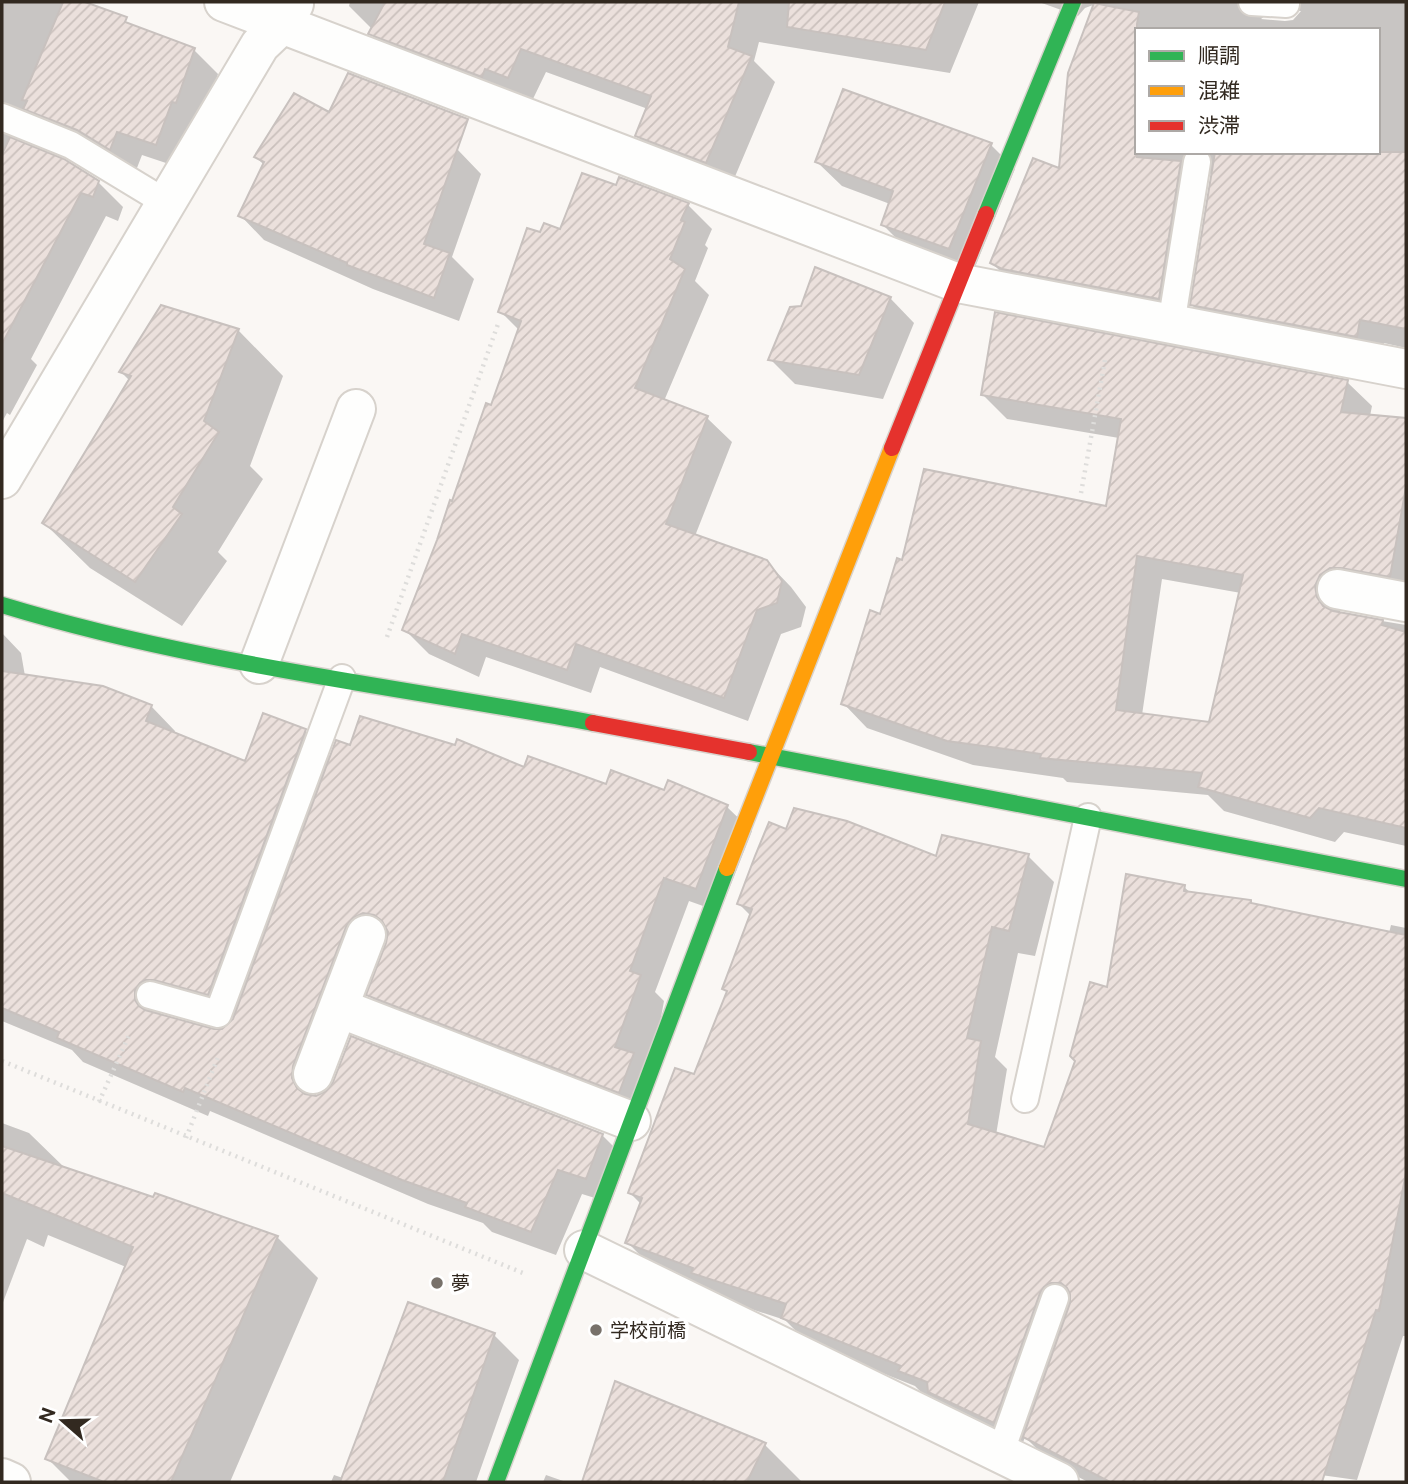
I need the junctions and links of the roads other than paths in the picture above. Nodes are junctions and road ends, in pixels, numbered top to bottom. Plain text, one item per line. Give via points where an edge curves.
1 (224, 2) edge
2 (1073, 2) edge
3 (1252, 2) edge
4 (1286, 4) dead end
5 (289, 13) edge
6 (2, 117) edge
7 (1197, 162) dead end
8 (164, 202) junction
9 (958, 283) junction
10 (1171, 325) junction
11 (1406, 369) edge
12 (356, 409) dead end
13 (2, 479) edge
14 (1336, 589) dead end
15 (1406, 602) edge
16 (2, 605) edge
17 (260, 664) junction
18 (342, 678) junction
19 (771, 755) junction
20 (1087, 817) junction
21 (1406, 879) edge
22 (366, 936) dead end
23 (150, 995) road end
24 (338, 1008) junction
25 (313, 1074) dead end
26 (1025, 1099) dead end
27 (631, 1121) junction
28 (584, 1250) junction
29 (1055, 1298) dead end
30 (1000, 1454) junction
31 (2, 1478) edge
32 (11, 1482) edge
33 (496, 1482) edge
34 (1059, 1482) edge

1 - 5 street
2 - 9 street
3 - 4 lane
5 - 8 street via 260,45
5 - 9 street
6 - 8 lane via 71,145
7 - 10 lane
8 - 13 street
9 - 10 street
9 - 19 street
10 - 11 street
12 - 17 street
14 - 15 street
16 - 17 street via 60,624 180,652
17 - 18 street
18 - 19 street
18 - 23 lane via 218,1014
19 - 20 street
19 - 27 street
20 - 21 street
20 - 26 lane
22 - 24 street
24 - 25 street
24 - 27 street
27 - 28 street
28 - 30 street
28 - 33 street
29 - 30 lane
30 - 34 street
31 - 32 street

